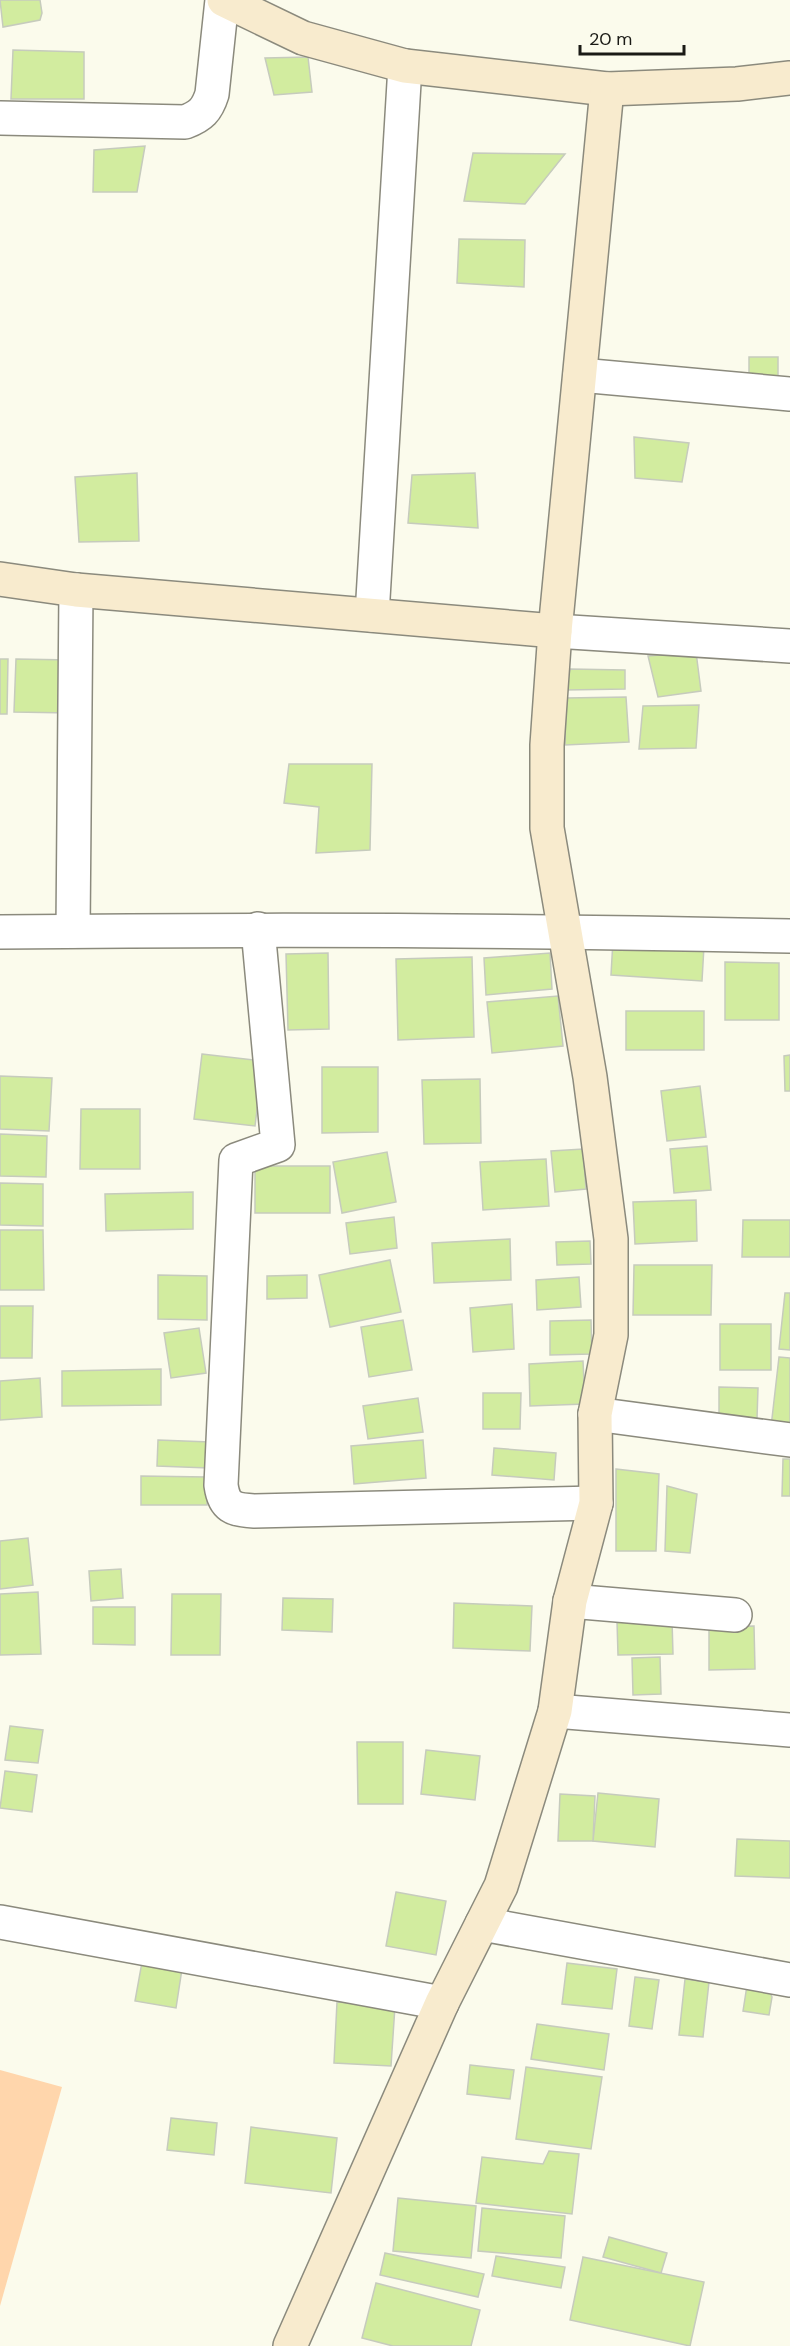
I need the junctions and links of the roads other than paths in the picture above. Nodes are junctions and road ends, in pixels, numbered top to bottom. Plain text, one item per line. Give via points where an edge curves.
1 (223, 0) edge
2 (405, 66) junction
3 (790, 78) edge
4 (608, 89) junction
5 (0, 118) edge
6 (580, 375) junction
7 (790, 394) edge
8 (0, 579) edge
9 (76, 590) junction
10 (372, 615) junction
11 (555, 631) junction
12 (790, 646) edge
13 (258, 929) junction
14 (73, 931) junction
15 (564, 931) junction
16 (0, 932) edge
17 (790, 936) edge
18 (595, 1414) junction
19 (790, 1440) edge
20 (596, 1503) junction
21 (570, 1601) junction
22 (735, 1615) dead end
23 (555, 1711) junction
24 (790, 1730) edge
25 (0, 1922) edge
26 (482, 1924) junction
27 (790, 1980) edge
28 (442, 2003) junction
29 (290, 2346) edge

1 - 2 main road via 303,39
1 - 5 street via 212,94 199,117 185,122
2 - 4 main road
2 - 10 street
3 - 4 main road
4 - 6 main road
6 - 7 street
6 - 11 main road
8 - 9 main road
9 - 10 main road
9 - 14 street
10 - 11 main road
11 - 12 street
11 - 15 main road via 547,745 547,828
13 - 14 street
13 - 15 street
13 - 20 street via 278,1145 236,1160 222,1494 237,1510 254,1511
14 - 16 street
15 - 17 street
15 - 18 main road via 590,1077 611,1239 611,1335
18 - 19 street
18 - 20 main road
20 - 21 main road
21 - 22 street
21 - 23 main road
23 - 24 street
23 - 26 main road via 501,1886
25 - 28 street
26 - 27 street
26 - 28 main road
28 - 29 main road

